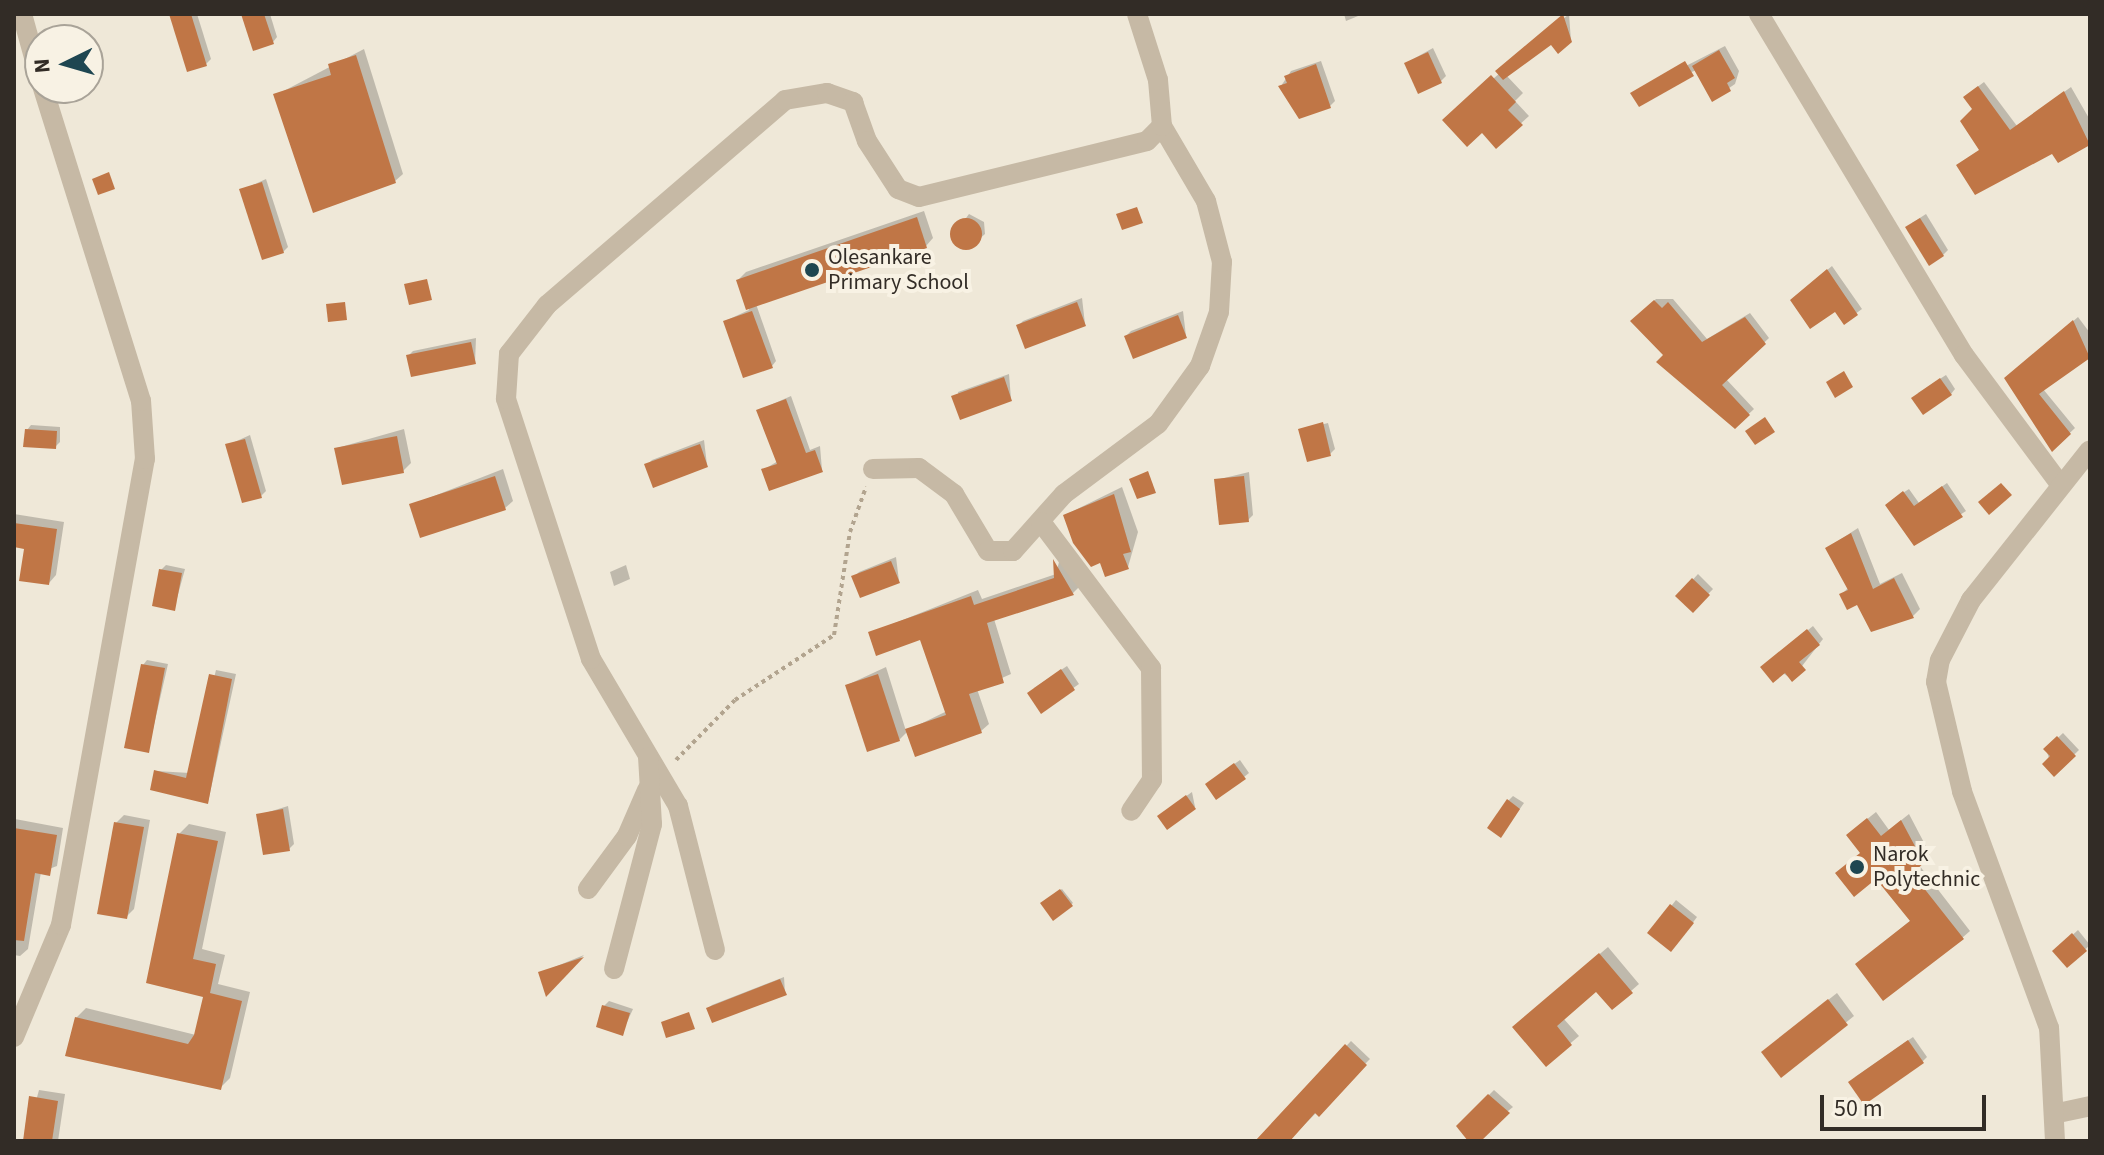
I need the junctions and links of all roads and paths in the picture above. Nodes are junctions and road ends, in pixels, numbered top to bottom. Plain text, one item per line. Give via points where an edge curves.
1 (1137, 14) edge
2 (1759, 14) edge
3 (48, 104) edge
4 (1162, 126) junction
5 (2090, 450) edge
6 (873, 469) joint
7 (2059, 483) junction
8 (1041, 522) junction
9 (657, 784) junction
10 (1131, 811) dead end
11 (588, 889) dead end
12 (715, 950) dead end
13 (614, 969) dead end
14 (14, 1037) edge
15 (2090, 1106) edge
16 (2058, 1113) junction
17 (2055, 1141) edge

1 - 4 street via 1158,80
2 - 7 street via 1964,355
3 - 14 street via 141,401 145,459 61,925
4 - 8 street via 1206,201 1222,262 1219,312 1200,366 1158,424 1064,494
4 - 9 street via 1117,152 919,197 898,189 867,141 853,102 827,93 785,100 741,131 693,187 523,330 509,354 510,413 591,659 647,749
5 - 7 street
6 - 8 street via 919,468 954,494 988,551 1013,551
6 - 9 path via 850,532 834,635 735,700 682,750
7 - 16 street via 1971,600 1940,660 1936,682 1962,791 2038,991
8 - 10 street via 1151,668 1152,780
9 - 11 street
9 - 12 street
9 - 13 street via 652,824
15 - 16 street
16 - 17 street

